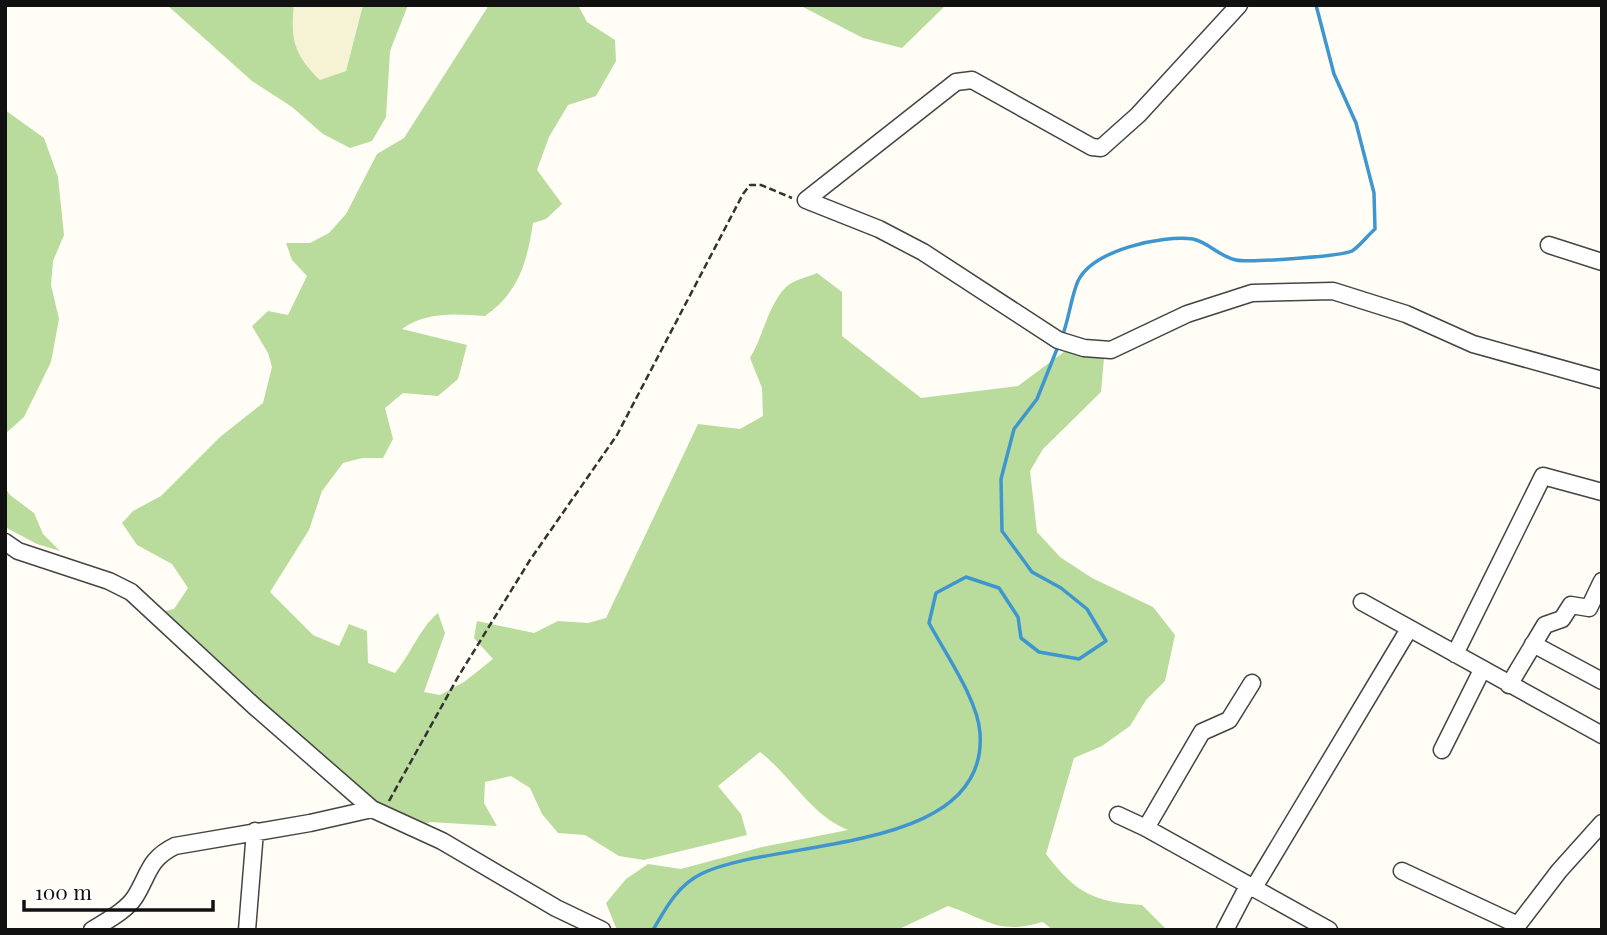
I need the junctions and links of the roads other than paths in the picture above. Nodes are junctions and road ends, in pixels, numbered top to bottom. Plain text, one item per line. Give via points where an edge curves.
1 (1239, 5) edge
2 (1549, 245) dead end
3 (1602, 262) edge
4 (1602, 380) edge
5 (1602, 492) edge
6 (5, 542) edge
7 (1602, 580) edge
8 (1362, 602) dead end
9 (1409, 629) junction
10 (1533, 644) junction
11 (1455, 654) junction
12 (1482, 670) junction
13 (1602, 681) edge
14 (1252, 683) dead end
15 (1509, 685) junction
16 (1602, 736) edge
17 (1442, 750) dead end
18 (377, 812) junction
19 (1118, 816) dead end
20 (1602, 823) edge
21 (1146, 828) junction
22 (256, 831) junction
23 (1402, 871) dead end
24 (1250, 887) junction
25 (1516, 927) edge
26 (92, 930) edge
27 (247, 930) edge
28 (602, 930) edge
29 (1225, 930) edge
30 (1329, 930) edge

1 - 4 street via 1138,115 1101,148 964,79 806,200 923,252 1058,340 1084,348 1111,350 1167,322 1252,293 1333,291 1406,314 1473,344
2 - 3 street
5 - 11 street via 1543,476
6 - 18 street via 18,551 131,592
7 - 10 street via 1589,608 1569,607 1562,619 1545,625
8 - 9 street
9 - 11 street
9 - 24 street
10 - 13 street
10 - 15 street
11 - 12 street
12 - 15 street
12 - 17 street
14 - 21 street via 1229,720 1202,732
15 - 16 street
18 - 22 street
18 - 28 street via 442,841 526,892
19 - 21 street
20 - 25 street
21 - 24 street
22 - 26 street via 183,843 164,851 127,906
22 - 27 street
23 - 25 street
24 - 29 street
24 - 30 street

